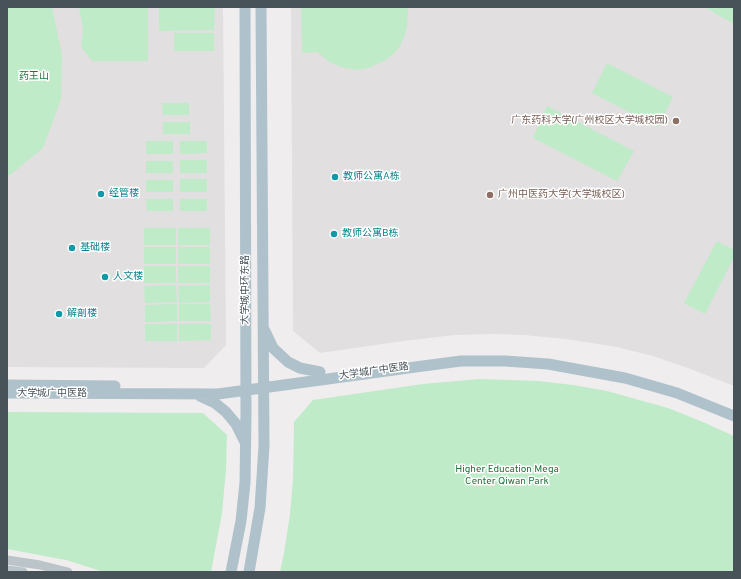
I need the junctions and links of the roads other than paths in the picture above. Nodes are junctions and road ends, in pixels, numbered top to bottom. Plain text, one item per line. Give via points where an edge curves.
1 (245, 7) edge
2 (261, 7) edge
3 (263, 325) junction
4 (320, 372) junction
5 (264, 384) junction
6 (7, 385) edge
7 (246, 387) junction
8 (7, 393) edge
9 (196, 394) junction
10 (734, 408) edge
11 (734, 416) edge
12 (246, 446) junction
13 (7, 560) edge
14 (7, 570) edge
15 (22, 572) edge
16 (68, 572) edge
17 (230, 572) edge
18 (249, 572) edge

1 - 7 main road, 大学城中环东路
2 - 3 main road, 大学城中环东路
3 - 4 main road via 269,342 282,358 300,368
3 - 5 main road, 大学城中环东路
4 - 5 main road, 大学城广中医路
4 - 10 main road, 大学城广中医路 via 461,354 530,354 627,371 679,386
5 - 7 main road, 大学城广中医路
5 - 11 main road, 大学城广中医路 via 461,361 530,362 625,378 677,393
5 - 18 main road, 大学城中环东路 via 264,470
6 - 7 main road, 大学城广中医路
7 - 9 main road, 大学城广中医路 via 218,394
7 - 12 main road, 大学城中环东路
8 - 9 main road, 大学城广中医路
9 - 12 main road via 215,403 226,412 236,424
12 - 17 main road, 大学城中环东路 via 241,521
13 - 16 street
14 - 15 street

